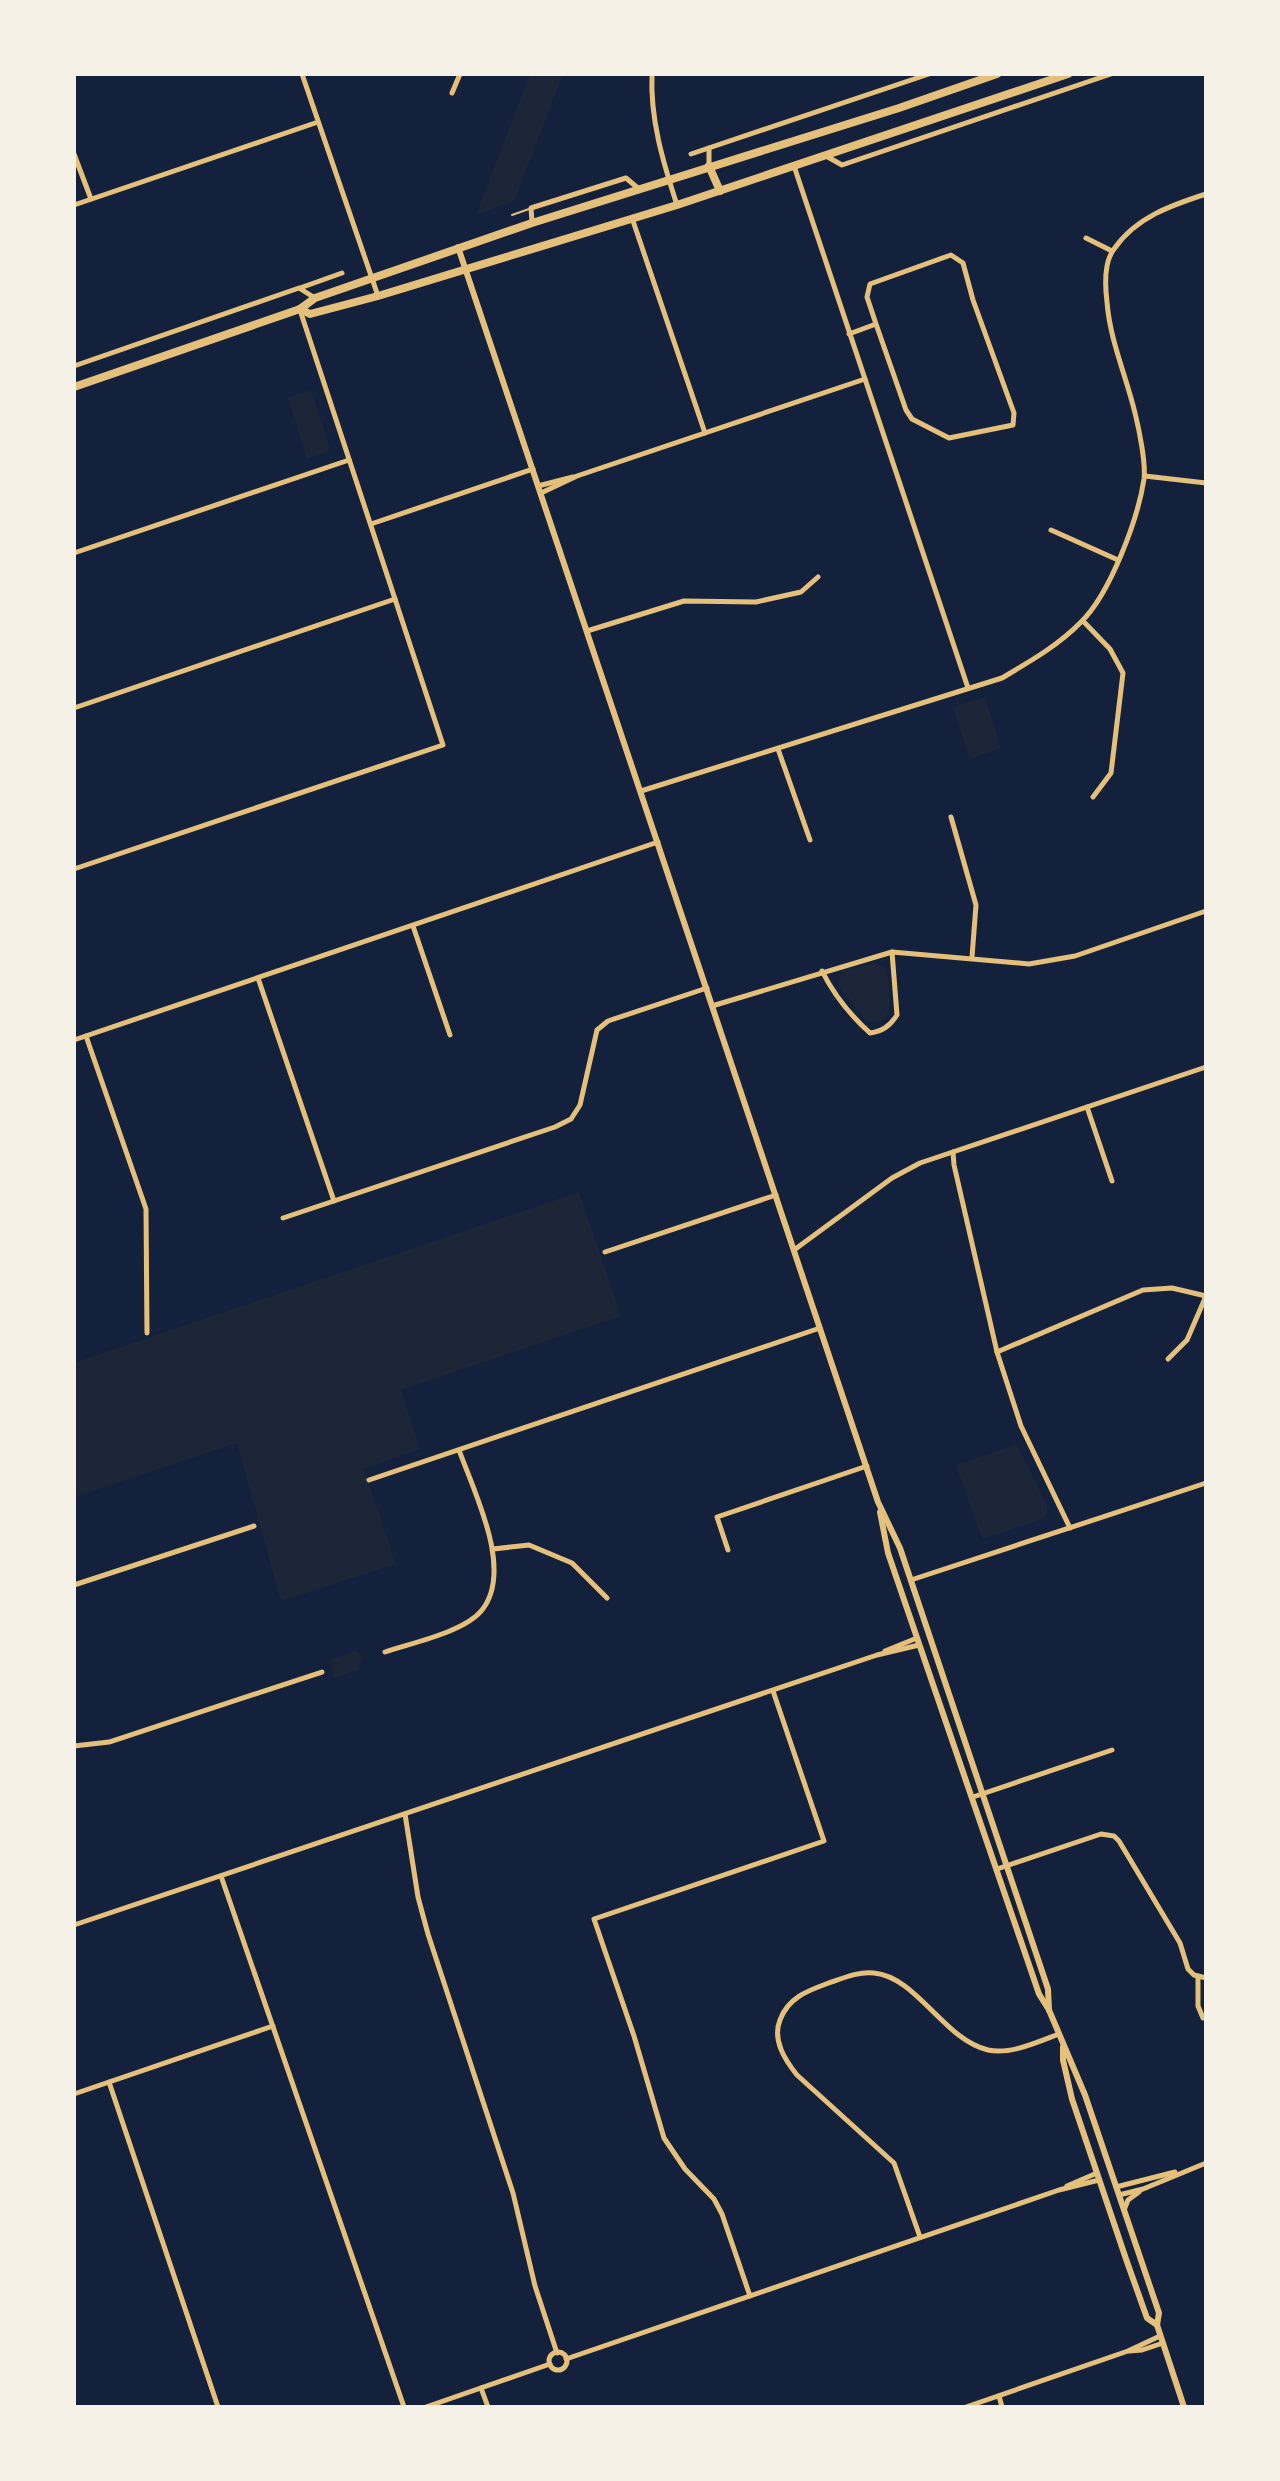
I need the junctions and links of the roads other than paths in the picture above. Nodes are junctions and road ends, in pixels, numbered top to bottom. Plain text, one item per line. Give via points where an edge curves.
1 (302, 74) edge
2 (460, 74) edge
3 (652, 74) edge
4 (929, 74) edge
5 (997, 74) edge
6 (1068, 74) edge
7 (1111, 74) edge
8 (452, 93) dead end
9 (318, 122) junction
10 (709, 148) junction
11 (74, 154) edge
12 (691, 154) dead end
13 (826, 156) junction
14 (709, 166) junction
15 (794, 166) junction
16 (668, 179) junction
17 (639, 189) junction
18 (720, 191) junction
19 (1206, 194) edge
20 (91, 199) junction
21 (74, 205) edge
22 (677, 205) junction
23 (531, 208) junction
24 (512, 215) dead end
25 (632, 217) junction
26 (532, 223) junction
27 (1086, 238) dead end
28 (458, 247) junction
29 (1112, 251) junction
30 (465, 269) junction
31 (342, 273) dead end
32 (370, 278) junction
33 (299, 288) junction
34 (378, 296) junction
35 (315, 298) junction
36 (300, 309) junction
37 (876, 324) junction
38 (849, 334) junction
39 (74, 366) edge
40 (865, 379) junction
41 (74, 387) edge
42 (705, 433) junction
43 (349, 460) junction
44 (533, 469) junction
45 (1145, 476) junction
46 (1206, 483) edge
47 (540, 489) junction
48 (371, 524) junction
49 (1051, 530) dead end
50 (74, 553) edge
51 (1118, 560) junction
52 (818, 577) dead end
53 (395, 598) junction
54 (1083, 621) junction
55 (587, 631) junction
56 (968, 688) junction
57 (74, 708) edge
58 (778, 749) junction
59 (641, 791) junction
60 (1093, 797) dead end
61 (951, 817) dead end
62 (810, 840) dead end
63 (658, 842) junction
64 (74, 869) edge
65 (1206, 911) edge
66 (413, 926) junction
67 (892, 952) junction
68 (972, 957) junction
69 (822, 971) junction
70 (258, 978) junction
71 (707, 988) junction
72 (712, 1006) junction
73 (450, 1035) dead end
74 (86, 1036) junction
75 (74, 1040) edge
76 (1206, 1067) edge
77 (1087, 1107) junction
78 (953, 1152) junction
79 (1112, 1181) dead end
80 (776, 1195) junction
81 (334, 1201) junction
82 (283, 1218) dead end
83 (794, 1250) junction
84 (605, 1252) dead end
85 (1206, 1296) edge
86 (820, 1328) junction
87 (147, 1333) dead end
88 (997, 1352) junction
89 (1168, 1359) dead end
90 (459, 1450) junction
91 (867, 1466) junction
92 (369, 1480) dead end
93 (1206, 1483) edge
94 (254, 1526) dead end
95 (887, 1528) junction
96 (1070, 1528) junction
97 (896, 1538) junction
98 (886, 1542) junction
99 (493, 1549) junction
100 (728, 1550) dead end
101 (911, 1580) junction
102 (74, 1585) edge
103 (899, 1585) junction
104 (607, 1598) dead end
105 (918, 1641) junction
106 (385, 1652) dead end
107 (322, 1672) dead end
108 (773, 1691) junction
109 (74, 1746) edge
110 (1112, 1750) dead end
111 (982, 1794) junction
112 (973, 1797) junction
113 (405, 1814) junction
114 (1006, 1866) junction
115 (997, 1869) junction
116 (221, 1876) junction
117 (74, 1925) edge
118 (1198, 1976) junction
119 (1206, 1978) edge
120 (1049, 2010) junction
121 (1203, 2018) dead end
122 (273, 2026) junction
123 (1059, 2034) junction
124 (1066, 2058) junction
125 (109, 2082) junction
126 (1081, 2086) junction
127 (1070, 2089) junction
128 (74, 2094) edge
129 (1206, 2163) edge
130 (1184, 2171) junction
131 (1111, 2172) junction
132 (1098, 2176) junction
133 (1116, 2187) junction
134 (1143, 2189) junction
135 (1119, 2195) junction
136 (1104, 2196) junction
137 (1124, 2210) junction
138 (920, 2237) junction
139 (750, 2296) junction
140 (1157, 2325) junction
141 (1162, 2340) junction
142 (557, 2353) junction
143 (566, 2359) junction
144 (550, 2364) junction
145 (481, 2388) junction
146 (999, 2396) junction
147 (218, 2407) edge
148 (404, 2407) edge
149 (426, 2407) edge
150 (488, 2407) edge
151 (966, 2407) edge
152 (1002, 2407) edge
153 (1184, 2407) edge

1 - 9 street
2 - 8 street
3 - 16 street via 660,154
4 - 10 street
5 - 14 main road
6 - 13 main road
7 - 13 street via 842,165
9 - 20 street
9 - 32 street
10 - 12 street
10 - 14 street
11 - 20 street
13 - 15 main road
14 - 16 main road
14 - 18 main road
15 - 18 main road
15 - 38 street
16 - 17 main road
16 - 22 street
17 - 23 street via 626,178
17 - 26 main road
18 - 22 main road
19 - 29 street via 1135,226
20 - 21 street
22 - 25 main road
23 - 24 lane
23 - 26 street
25 - 30 main road
25 - 42 street
26 - 28 main road
27 - 29 street
28 - 30 street
28 - 32 main road
29 - 45 street via 1105,282 1109,327 1136,414
30 - 34 main road
30 - 44 street
31 - 33 street
32 - 34 street
32 - 35 main road
33 - 35 street
33 - 39 street
34 - 36 main road via 310,314
35 - 36 main road
36 - 41 main road
36 - 43 street
37 - 37 street via 867,297 870,284 951,255 963,263 1014,413 1013,425 954,439 912,419
37 - 38 street
38 - 40 street
40 - 42 street
40 - 56 street
42 - 47 street
43 - 48 street
43 - 50 street
44 - 47 street
44 - 48 street
45 - 46 street
45 - 51 street
47 - 55 street
48 - 53 street
49 - 51 street
51 - 54 street
52 - 55 street via 801,592 756,602 684,601
53 - 57 street
53 - 64 street via 443,745
54 - 56 street via 1002,678
54 - 60 street via 1110,649 1123,673 1111,773
55 - 59 street
56 - 58 street
58 - 59 street
58 - 62 street
59 - 63 street
61 - 68 street via 976,905
63 - 66 street
63 - 71 street
65 - 68 street via 1075,956 1029,964
66 - 70 street
66 - 73 street
67 - 68 street
67 - 69 street
67 - 69 street via 897,1015 881,1031 870,1033 863,1027 833,993
69 - 72 street
70 - 74 street
70 - 81 street
71 - 72 street
71 - 81 street via 608,1021 597,1030 580,1105 571,1119
72 - 80 street
74 - 75 street
74 - 87 street via 146,1209
76 - 77 street
77 - 78 street
77 - 79 street
78 - 83 street via 892,1178
78 - 88 street
80 - 83 street
80 - 84 street
81 - 82 street
83 - 86 street
85 - 88 street via 1172,1288 1143,1290
85 - 89 street via 1187,1340
86 - 90 street
86 - 91 street
88 - 96 street via 1021,1426
90 - 92 street
90 - 99 street
91 - 95 street
91 - 100 street via 717,1517
93 - 96 street
94 - 102 street
95 - 97 street
95 - 98 street
96 - 101 street
97 - 98 street
97 - 101 street
98 - 103 street
99 - 104 street via 529,1545 572,1563
99 - 106 street via 494,1584 482,1611 459,1627
101 - 103 street
101 - 111 street
103 - 105 street
105 - 108 street
105 - 112 street
107 - 109 street via 109,1742
108 - 113 street
108 - 139 street via 824,1841 594,1919 664,2138 714,2199
110 - 111 street
111 - 112 street
111 - 114 street
112 - 115 street
113 - 116 street
113 - 142 street via 428,1934 513,2193
114 - 115 street
114 - 118 street via 1101,1834 1114,1836 1175,1934 1188,1969
114 - 120 street via 1048,1989
115 - 120 street
116 - 117 street
116 - 122 street
118 - 119 street
118 - 121 street
120 - 123 street
122 - 125 street
122 - 148 street
123 - 124 street
123 - 138 street via 1014,2049 973,2046 891,1976 871,1972 800,1993 789,2005 779,2021 783,2058 894,2163
124 - 126 street
124 - 127 street
125 - 128 street
125 - 147 street
126 - 127 street
126 - 131 street
127 - 132 street
129 - 130 street
130 - 133 street
130 - 134 street
131 - 132 street
131 - 133 street
132 - 136 street
132 - 138 street
133 - 135 street
133 - 136 street
134 - 135 street
134 - 137 street
135 - 136 street
135 - 137 street
136 - 140 street via 1147,2318
137 - 140 street via 1159,2313
138 - 139 street
139 - 143 street
140 - 141 street
141 - 146 street
141 - 153 street
142 - 143 street
142 - 144 street
143 - 144 street via 559,2370
144 - 145 street
145 - 149 street
145 - 150 street
146 - 151 street
146 - 152 street

